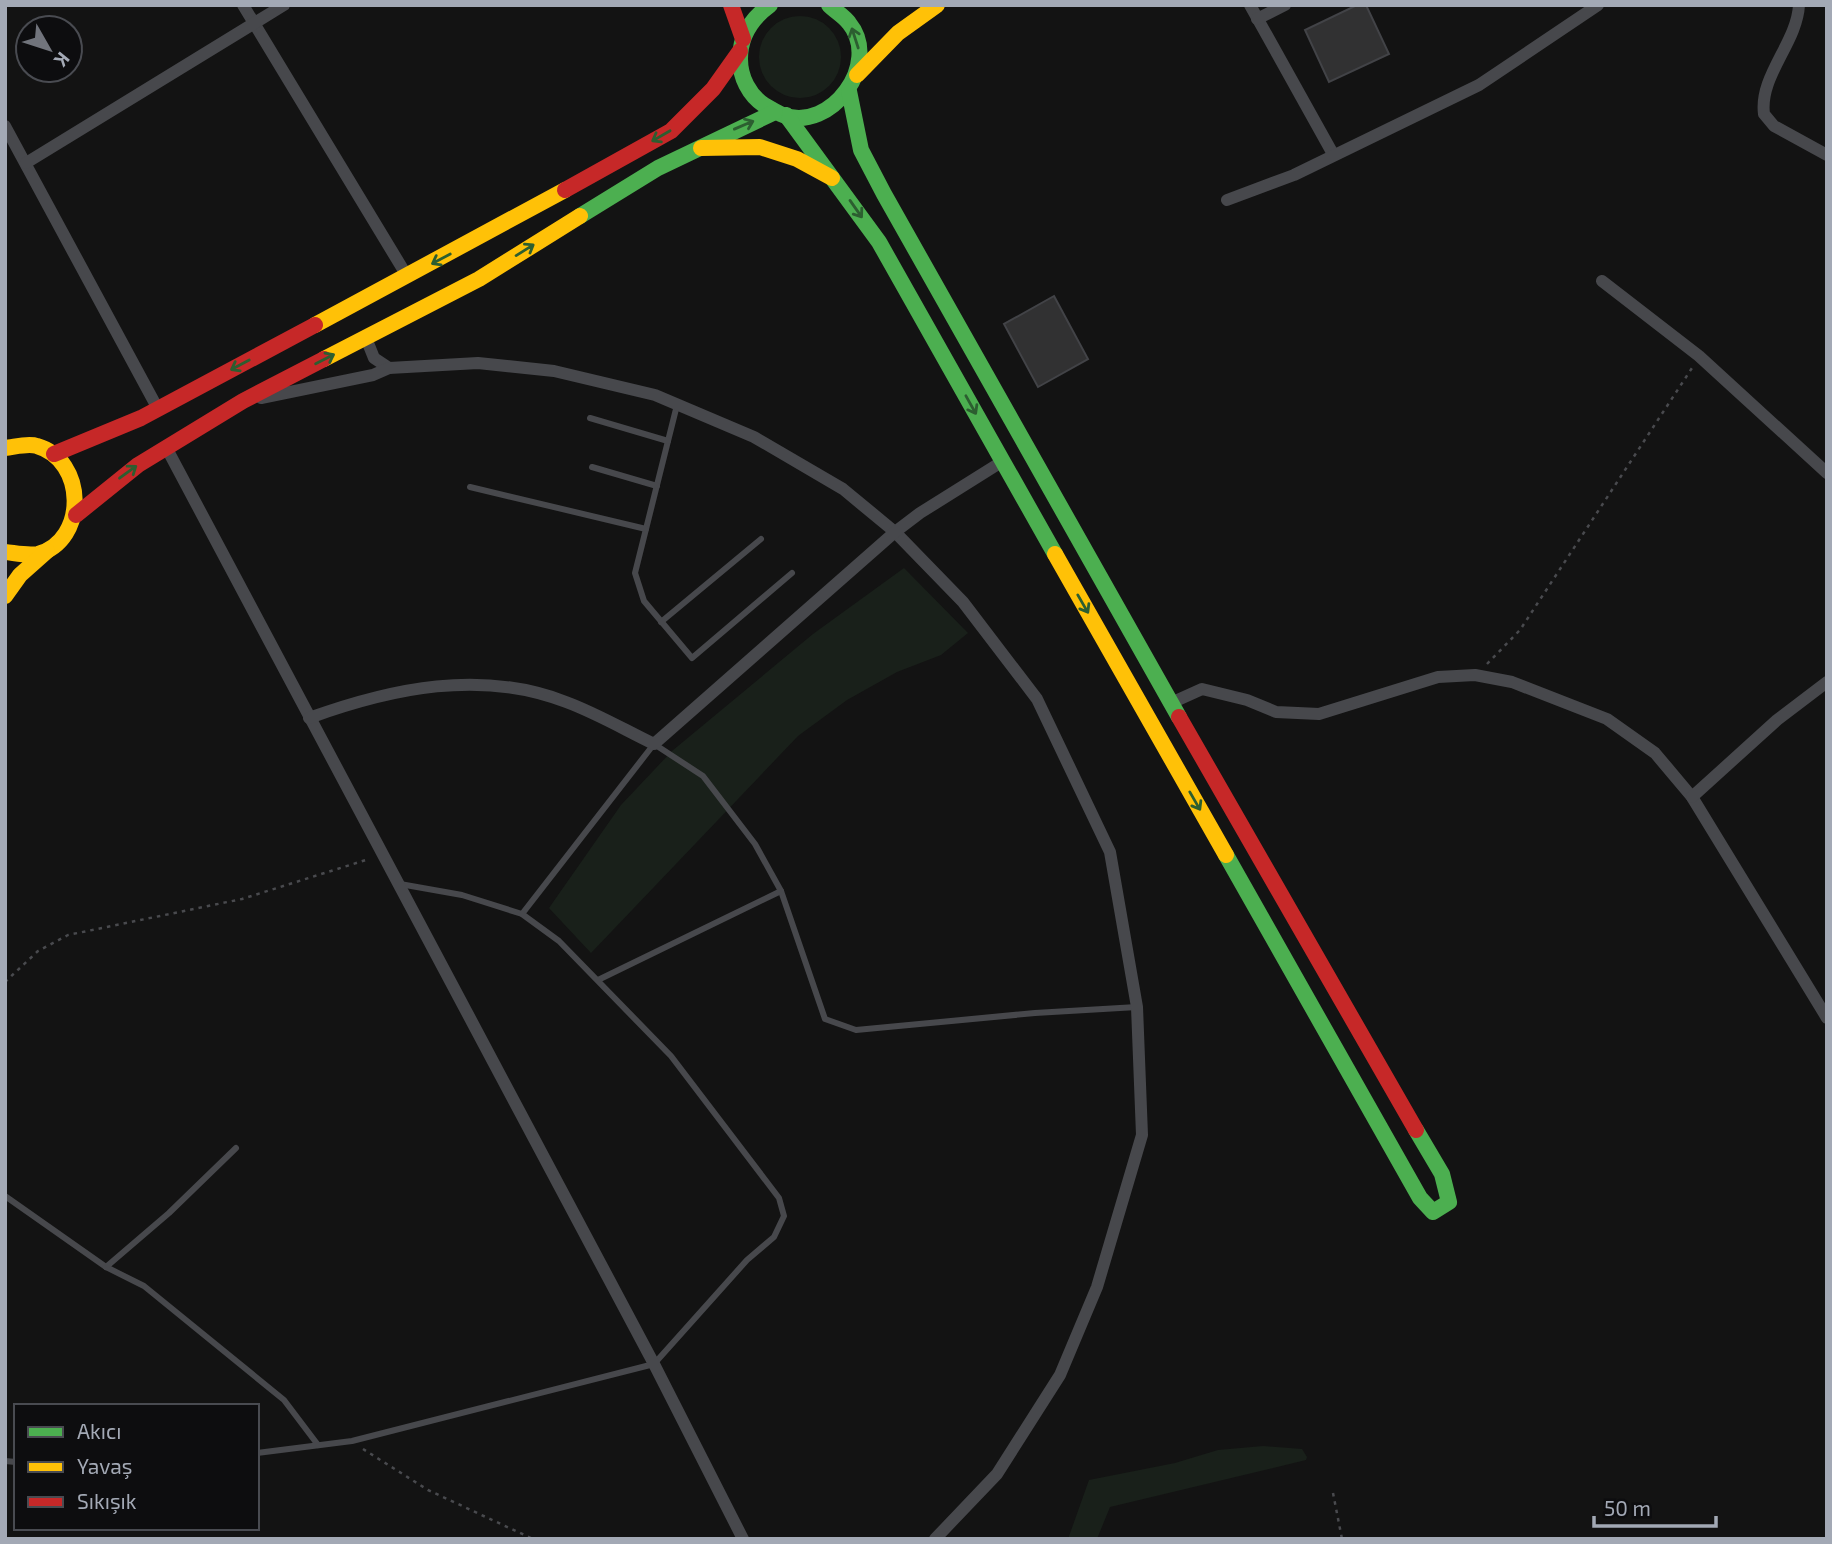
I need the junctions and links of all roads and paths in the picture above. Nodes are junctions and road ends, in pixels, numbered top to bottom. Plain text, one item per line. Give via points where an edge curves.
1 (243, 5) edge
2 (284, 5) edge
3 (731, 5) edge
4 (770, 5) edge
5 (829, 5) edge
6 (937, 5) edge
7 (1250, 5) edge
8 (1285, 5) edge
9 (1598, 5) edge
10 (1799, 5) edge
11 (1257, 19) junction
12 (252, 23) junction
13 (741, 45) junction
14 (853, 83) junction
15 (780, 114) junction
16 (5, 126) edge
17 (696, 148) junction
18 (1333, 154) junction
19 (1827, 155) edge
20 (26, 163) junction
21 (836, 180) junction
22 (1227, 200) dead end
23 (407, 276) junction
24 (1602, 281) dead end
25 (366, 338) junction
26 (1699, 356) junction
27 (389, 368) junction
28 (243, 401) junction
29 (678, 403) junction
30 (158, 409) junction
31 (590, 418) dead end
32 (5, 436) edge
33 (668, 441) junction
34 (13, 446) edge
35 (166, 447) junction
36 (54, 454) junction
37 (1003, 461) junction
38 (592, 467) dead end
39 (1827, 473) edge
40 (470, 486) dead end
41 (657, 486) junction
42 (76, 515) junction
43 (646, 529) junction
44 (895, 532) junction
45 (761, 539) dead end
46 (56, 544) junction
47 (5, 552) edge
48 (792, 573) dead end
49 (5, 596) edge
50 (661, 622) junction
51 (1475, 675) junction
52 (1827, 682) edge
53 (1171, 703) junction
54 (309, 718) junction
55 (654, 744) junction
56 (1692, 797) junction
57 (382, 855) junction
58 (398, 884) junction
59 (780, 891) junction
60 (522, 914) junction
61 (598, 980) junction
62 (5, 982) edge
63 (1137, 1007) junction
64 (1827, 1018) edge
65 (236, 1148) dead end
66 (5, 1196) edge
67 (106, 1267) junction
68 (653, 1364) junction
69 (352, 1441) junction
70 (318, 1445) junction
71 (259, 1453) edge
72 (1333, 1493) dead end
73 (533, 1539) edge
74 (743, 1539) edge
75 (935, 1539) edge
76 (1342, 1539) edge

1 - 12 street
2 - 12 street
3 - 13 street
4 - 13 street via 755,17
14 -> 5 street via 859,64 857,39 844,17
6 - 14 street via 898,33
7 - 11 street
8 - 11 street
9 - 18 street via 1479,85
10 - 19 street via 1765,93 1763,114 1773,126
11 - 18 street
12 - 20 street
12 - 23 street
13 - 15 street via 747,87 764,106
13 -> 23 street via 713,89 671,131
14 - 15 street via 824,112 807,117
14 - 53 street via 861,150
17 -> 15 street
15 - 21 street
16 - 20 street
17 - 21 street via 760,146
25 -> 17 street via 479,279
18 - 22 street
20 - 30 street
21 -> 37 street via 879,242
23 -> 30 street
24 - 26 street
25 - 27 street via 374,358
28 -> 25 street
26 - 39 street
26 - 51 path via 1520,630 1506,649
27 - 28 street
27 - 29 street via 478,363 516,366 591,378
28 - 35 street
29 - 33 lane
29 - 44 street via 786,454 843,489
30 - 36 street
31 - 33 lane
32 - 34 street
33 - 41 lane
34 - 36 street
42 -> 35 street
35 - 54 street
36 - 42 street via 75,481
37 - 44 street
37 -> 53 street via 1420,1198 1433,1212 1449,1202 1442,1174
38 - 41 lane
40 - 43 lane
41 - 43 lane
42 - 46 street
43 - 50 lane via 636,583
44 - 55 street
44 - 63 street via 962,602 1038,699 1110,852
45 - 50 lane
46 - 47 street via 35,554
46 - 49 street via 20,575
48 - 50 lane via 692,658
51 - 53 street via 1437,677 1319,714 1276,712 1202,689
51 - 56 street via 1512,682 1607,719 1655,753
52 - 56 street
54 - 55 street via 396,691 485,686 567,702
54 - 57 street
55 - 59 lane via 703,776 755,844
55 - 60 lane
56 - 64 street
57 - 58 street
57 - 62 path via 242,899 68,935 38,951
58 - 60 lane via 462,895
58 - 68 street
59 - 61 lane
59 - 63 lane via 825,1019 856,1030
60 - 61 lane via 559,941
61 - 68 lane via 671,1056 779,1198 784,1216 774,1237 747,1260
63 - 75 street via 1142,1135 1097,1287 1060,1376 996,1474
65 - 67 lane
66 - 67 lane
67 - 70 lane via 144,1286 275,1393
68 - 69 lane
68 - 74 street
69 - 70 lane
69 - 73 path via 428,1490
70 - 71 lane
72 - 76 path

